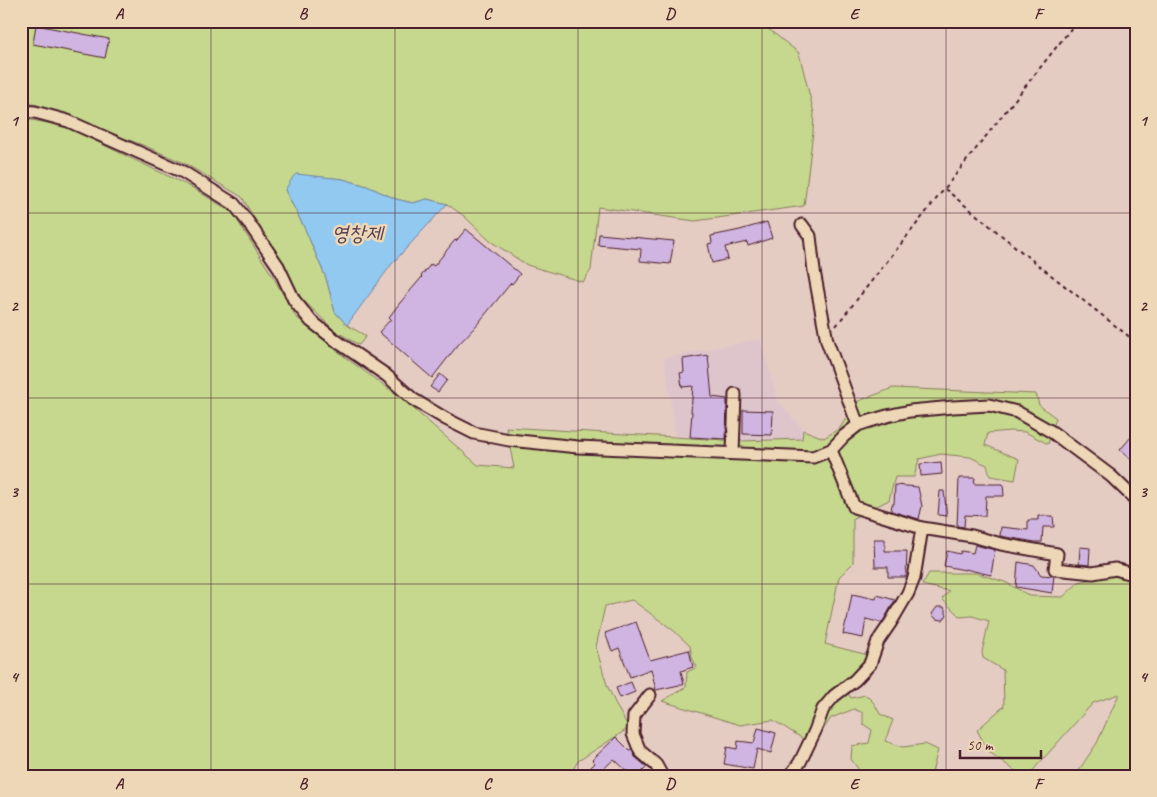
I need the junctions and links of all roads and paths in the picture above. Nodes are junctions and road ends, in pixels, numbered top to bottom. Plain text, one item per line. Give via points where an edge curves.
1 (1077, 21) edge
2 (21, 110) edge
3 (945, 189) junction
4 (802, 225) dead end
5 (826, 337) junction
6 (1136, 342) edge
7 (735, 394) dead end
8 (858, 425) junction
9 (831, 450) junction
10 (734, 453) junction
11 (1136, 500) edge
12 (922, 528) junction
13 (1136, 575) edge
14 (650, 695) dead end
15 (662, 776) edge
16 (790, 776) edge

1 - 3 path
2 - 10 street via 68,121 183,172 234,204 278,266 294,300 311,321 386,375 414,400 474,433 578,447
3 - 5 path
3 - 6 path
4 - 5 street via 810,236
5 - 8 street
7 - 10 street
8 - 9 street
8 - 11 street via 910,411 953,407 989,405 1017,412 1052,432 1111,476
9 - 10 street via 813,457
9 - 12 street via 854,507
12 - 13 street via 1057,554 1055,569 1093,573 1115,569
12 - 16 street via 914,578 908,593 878,642 870,664 823,709 816,731
14 - 15 street via 634,716 634,734 640,751 656,765

